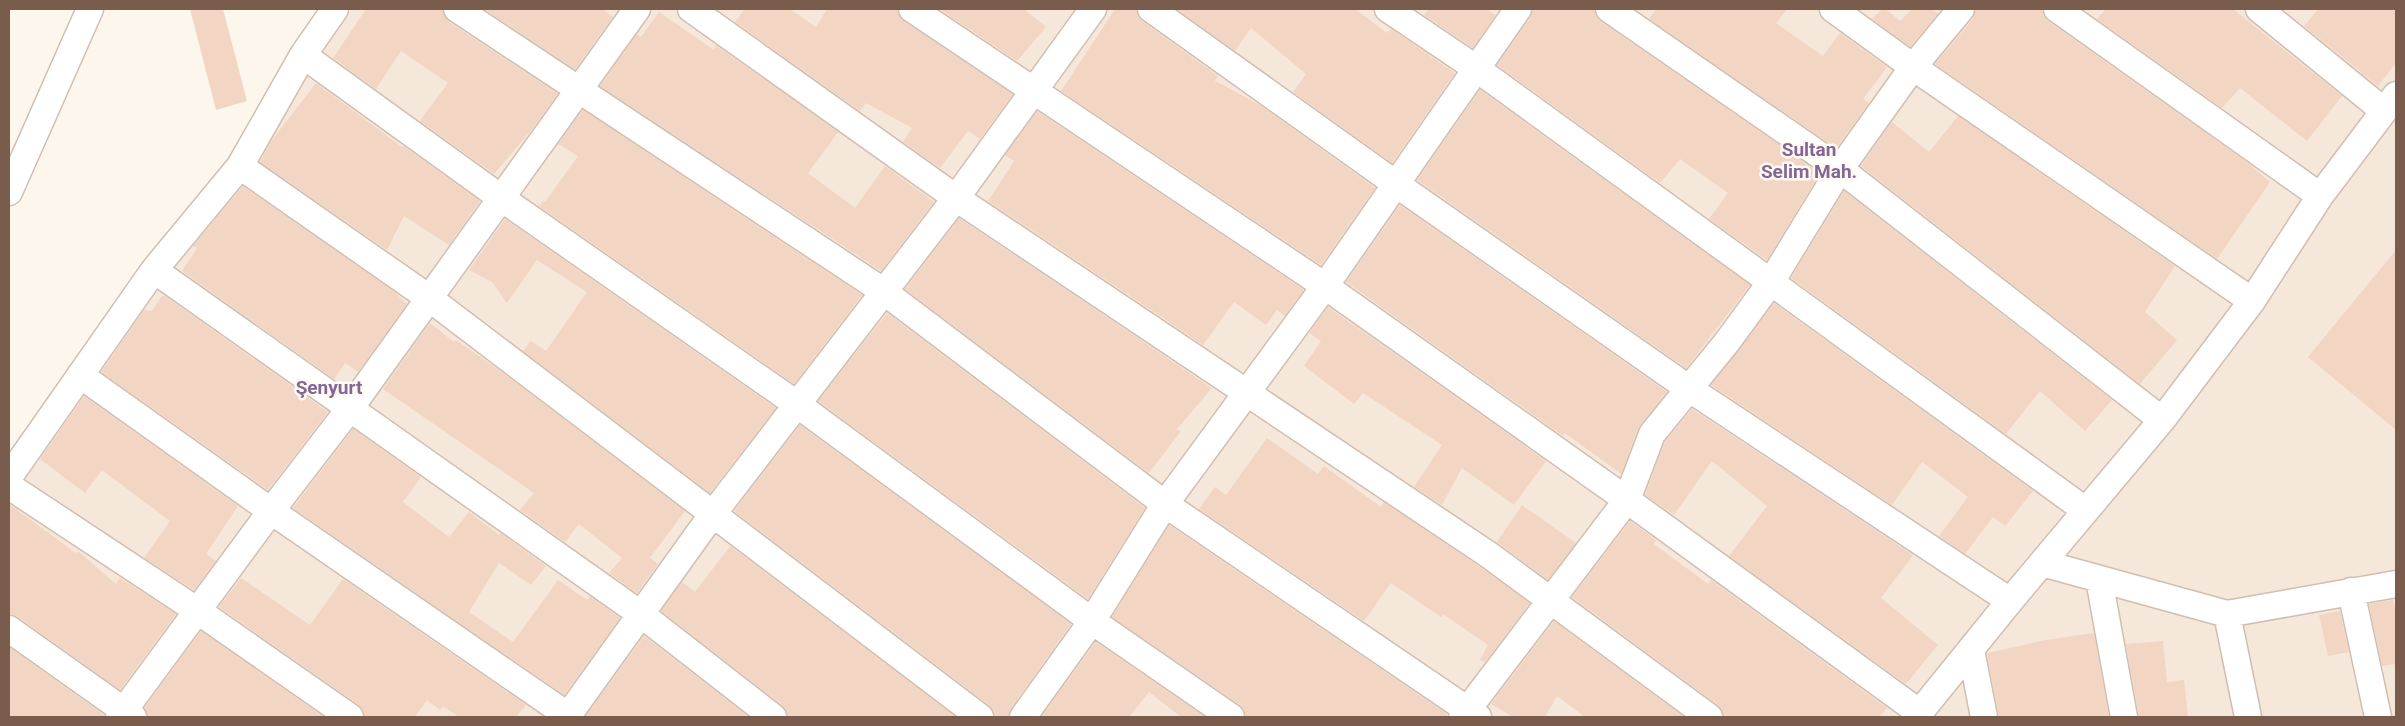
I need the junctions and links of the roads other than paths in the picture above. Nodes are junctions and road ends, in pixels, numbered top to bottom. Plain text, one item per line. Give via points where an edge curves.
1 (90, 9) edge
2 (335, 9) edge
3 (457, 9) edge
4 (637, 9) edge
5 (691, 9) edge
6 (912, 9) edge
7 (1093, 9) edge
8 (1151, 9) edge
9 (1388, 9) edge
10 (1518, 9) edge
11 (1609, 9) edge
12 (1833, 9) edge
13 (1961, 9) edge
14 (2057, 9) edge
15 (2258, 9) edge
16 (303, 55) junction
17 (1913, 67) junction
18 (1477, 69) junction
19 (1033, 90) junction
20 (578, 91) junction
21 (2390, 103) edge
22 (240, 166) junction
23 (1840, 169) junction
24 (1396, 184) junction
25 (9, 192) edge
26 (2320, 196) junction
27 (501, 198) junction
28 (956, 198) junction
29 (154, 270) junction
30 (1770, 282) junction
31 (1325, 286) junction
32 (883, 291) junction
33 (428, 298) junction
34 (2252, 300) junction
35 (80, 375) junction
36 (1688, 388) junction
37 (1246, 394) junction
38 (798, 406) junction
39 (351, 407) junction
40 (2162, 420) junction
41 (9, 477) edge
42 (9, 486) edge
43 (1627, 500) junction
44 (1165, 504) junction
45 (2086, 510) junction
46 (271, 511) junction
47 (712, 515) junction
48 (2042, 563) junction
49 (2099, 579) junction
50 (2396, 584) edge
51 (2351, 591) junction
52 (1551, 599) junction
53 (2010, 600) junction
54 (198, 611) junction
55 (2227, 614) junction
56 (642, 615) junction
57 (1092, 621) junction
58 (9, 629) edge
59 (1972, 650) junction
60 (126, 715) edge
61 (1469, 715) edge
62 (1918, 715) edge
63 (350, 717) edge
64 (568, 717) edge
65 (773, 717) edge
66 (980, 717) edge
67 (1023, 717) edge
68 (1231, 717) edge
69 (1710, 717) edge
70 (1984, 717) edge
71 (2124, 717) edge
72 (2248, 717) edge
73 (2378, 717) edge

1 - 25 street
2 - 16 street
3 - 20 street
4 - 20 street
5 - 28 street
6 - 19 street
7 - 19 street
8 - 24 street
9 - 18 street
10 - 18 street
11 - 23 street
12 - 17 street
13 - 17 street
14 - 26 street
15 - 21 street
16 - 22 street
16 - 27 street
17 - 23 street
17 - 34 street
18 - 24 street
18 - 30 street
19 - 28 street
19 - 31 street
20 - 27 street
20 - 32 street
21 - 26 street
22 - 29 street
22 - 33 street
23 - 30 street
23 - 40 street
24 - 31 street
24 - 36 street
26 - 34 street
27 - 33 street
27 - 38 street
28 - 32 street
28 - 37 street
29 - 35 street
29 - 39 street
30 - 36 street via 1727,342
30 - 45 street
31 - 37 street
31 - 43 street
32 - 38 street
32 - 44 street
33 - 39 street
33 - 47 street
34 - 40 street
35 - 41 street
35 - 46 street
36 - 43 street via 1652,434
36 - 53 street
37 - 44 street
37 - 52 street
38 - 47 street
38 - 57 street
39 - 46 street
39 - 56 street
40 - 45 street
42 - 54 street
43 - 52 street
43 - 62 street
44 - 57 street
44 - 61 street
45 - 48 street
46 - 54 street
46 - 64 street
47 - 56 street
47 - 66 street
48 - 49 street
48 - 53 street
49 - 55 street
49 - 71 street
50 - 51 street
51 - 55 street
51 - 73 street
52 - 61 street
52 - 69 street
53 - 59 street
54 - 60 street
54 - 63 street
55 - 72 street
56 - 64 street
56 - 65 street
57 - 67 street
57 - 68 street
58 - 60 street
59 - 62 street
59 - 70 street

